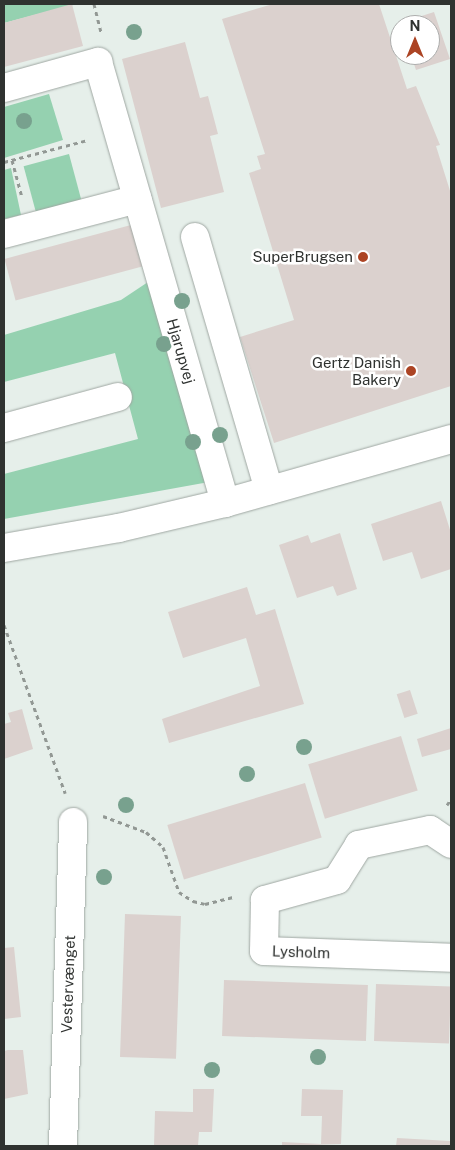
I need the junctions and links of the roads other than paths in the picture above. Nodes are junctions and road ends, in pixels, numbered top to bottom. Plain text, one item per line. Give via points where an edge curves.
1 (4, 88) edge
2 (137, 199) junction
3 (4, 234) edge
4 (195, 238) dead end
5 (118, 397) dead end
6 (4, 428) edge
7 (451, 440) edge
8 (269, 490) junction
9 (225, 503) junction
10 (4, 548) edge
11 (73, 822) road end
12 (451, 844) edge
13 (451, 958) edge
14 (63, 1146) edge

1 - 2 street, Hjarupvej via 98,62
2 - 3 street
2 - 9 street, Hjarupvej
4 - 8 street
5 - 6 street
7 - 8 street
8 - 9 street
9 - 10 street via 119,528
11 - 14 street, Vestervænget
12 - 13 street, Lysholm via 430,830 359,845 337,880 265,900 264,951

